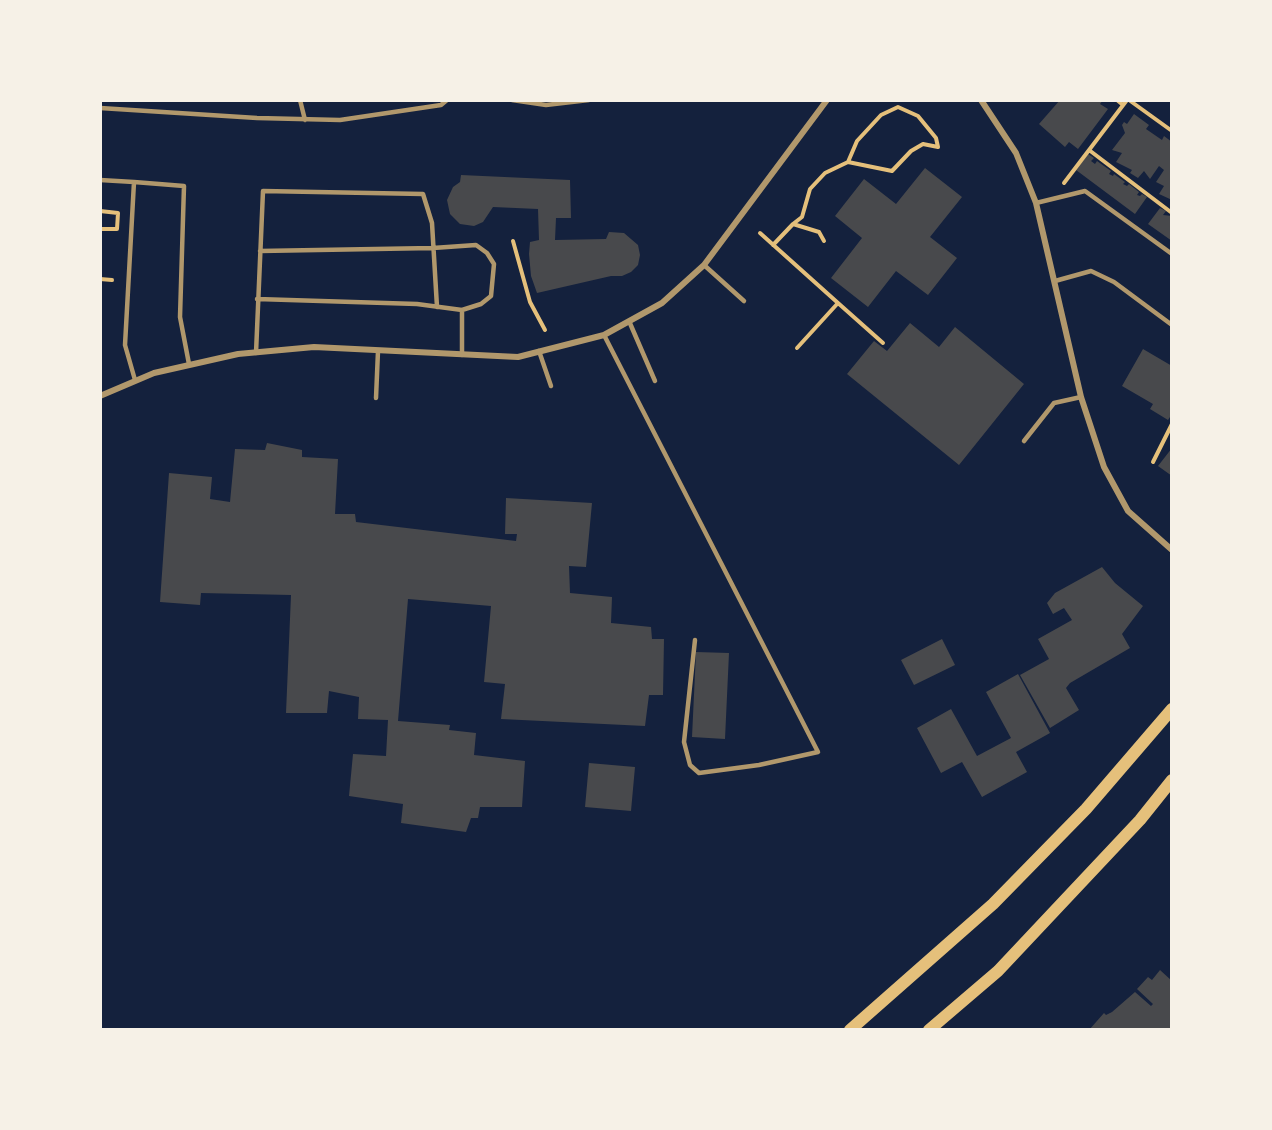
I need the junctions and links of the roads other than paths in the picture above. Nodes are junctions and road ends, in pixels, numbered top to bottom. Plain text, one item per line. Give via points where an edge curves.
1 (300, 100) edge
2 (447, 100) edge
3 (512, 100) edge
4 (589, 100) edge
5 (827, 100) edge
6 (981, 100) edge
7 (100, 108) edge
8 (305, 120) junction
9 (100, 180) edge
10 (134, 182) junction
11 (1036, 202) junction
12 (433, 248) junction
13 (260, 251) junction
14 (1172, 254) edge
15 (704, 264) junction
16 (1055, 281) junction
17 (257, 299) junction
18 (744, 301) dead end
19 (436, 307) junction
20 (462, 310) junction
21 (629, 321) junction
22 (1172, 325) edge
23 (604, 335) junction
24 (378, 351) junction
25 (539, 351) junction
26 (256, 353) junction
27 (462, 355) junction
28 (189, 364) junction
29 (135, 380) junction
30 (655, 381) dead end
31 (550, 386) dead end
32 (100, 396) edge
33 (1081, 397) junction
34 (376, 398) dead end
35 (1024, 441) dead end
36 (1172, 550) edge
37 (694, 639) dead end
38 (1172, 709) edge
39 (1172, 780) edge
40 (850, 1029) edge
41 (929, 1029) edge

1 - 8 lane
2 - 8 lane via 441,105 340,120
3 - 4 lane via 546,105
5 - 15 street
6 - 11 street via 1016,153
7 - 8 lane
9 - 10 lane
10 - 28 lane via 184,186 180,317
10 - 29 lane via 125,345
11 - 14 lane via 1085,190
11 - 16 street
12 - 13 lane
12 - 13 lane via 432,222 423,194 262,190
12 - 19 lane
12 - 20 lane via 476,245 494,264 491,296
13 - 17 lane
15 - 18 lane
15 - 21 street via 662,303
16 - 22 lane via 1091,271 1114,282
16 - 33 street
17 - 19 lane
17 - 26 lane
19 - 20 lane
20 - 27 lane
21 - 23 street
21 - 30 lane
23 - 25 street
23 - 37 lane via 818,752 699,773 690,765 684,742
24 - 26 street via 314,347
24 - 27 street
24 - 34 lane
25 - 27 street via 518,357
25 - 31 lane
26 - 28 street
28 - 29 street
29 - 32 street
33 - 35 lane via 1054,403
33 - 36 street via 1104,467 1128,511
38 - 40 main road via 1086,809 993,904
39 - 41 main road via 1140,820 998,970

